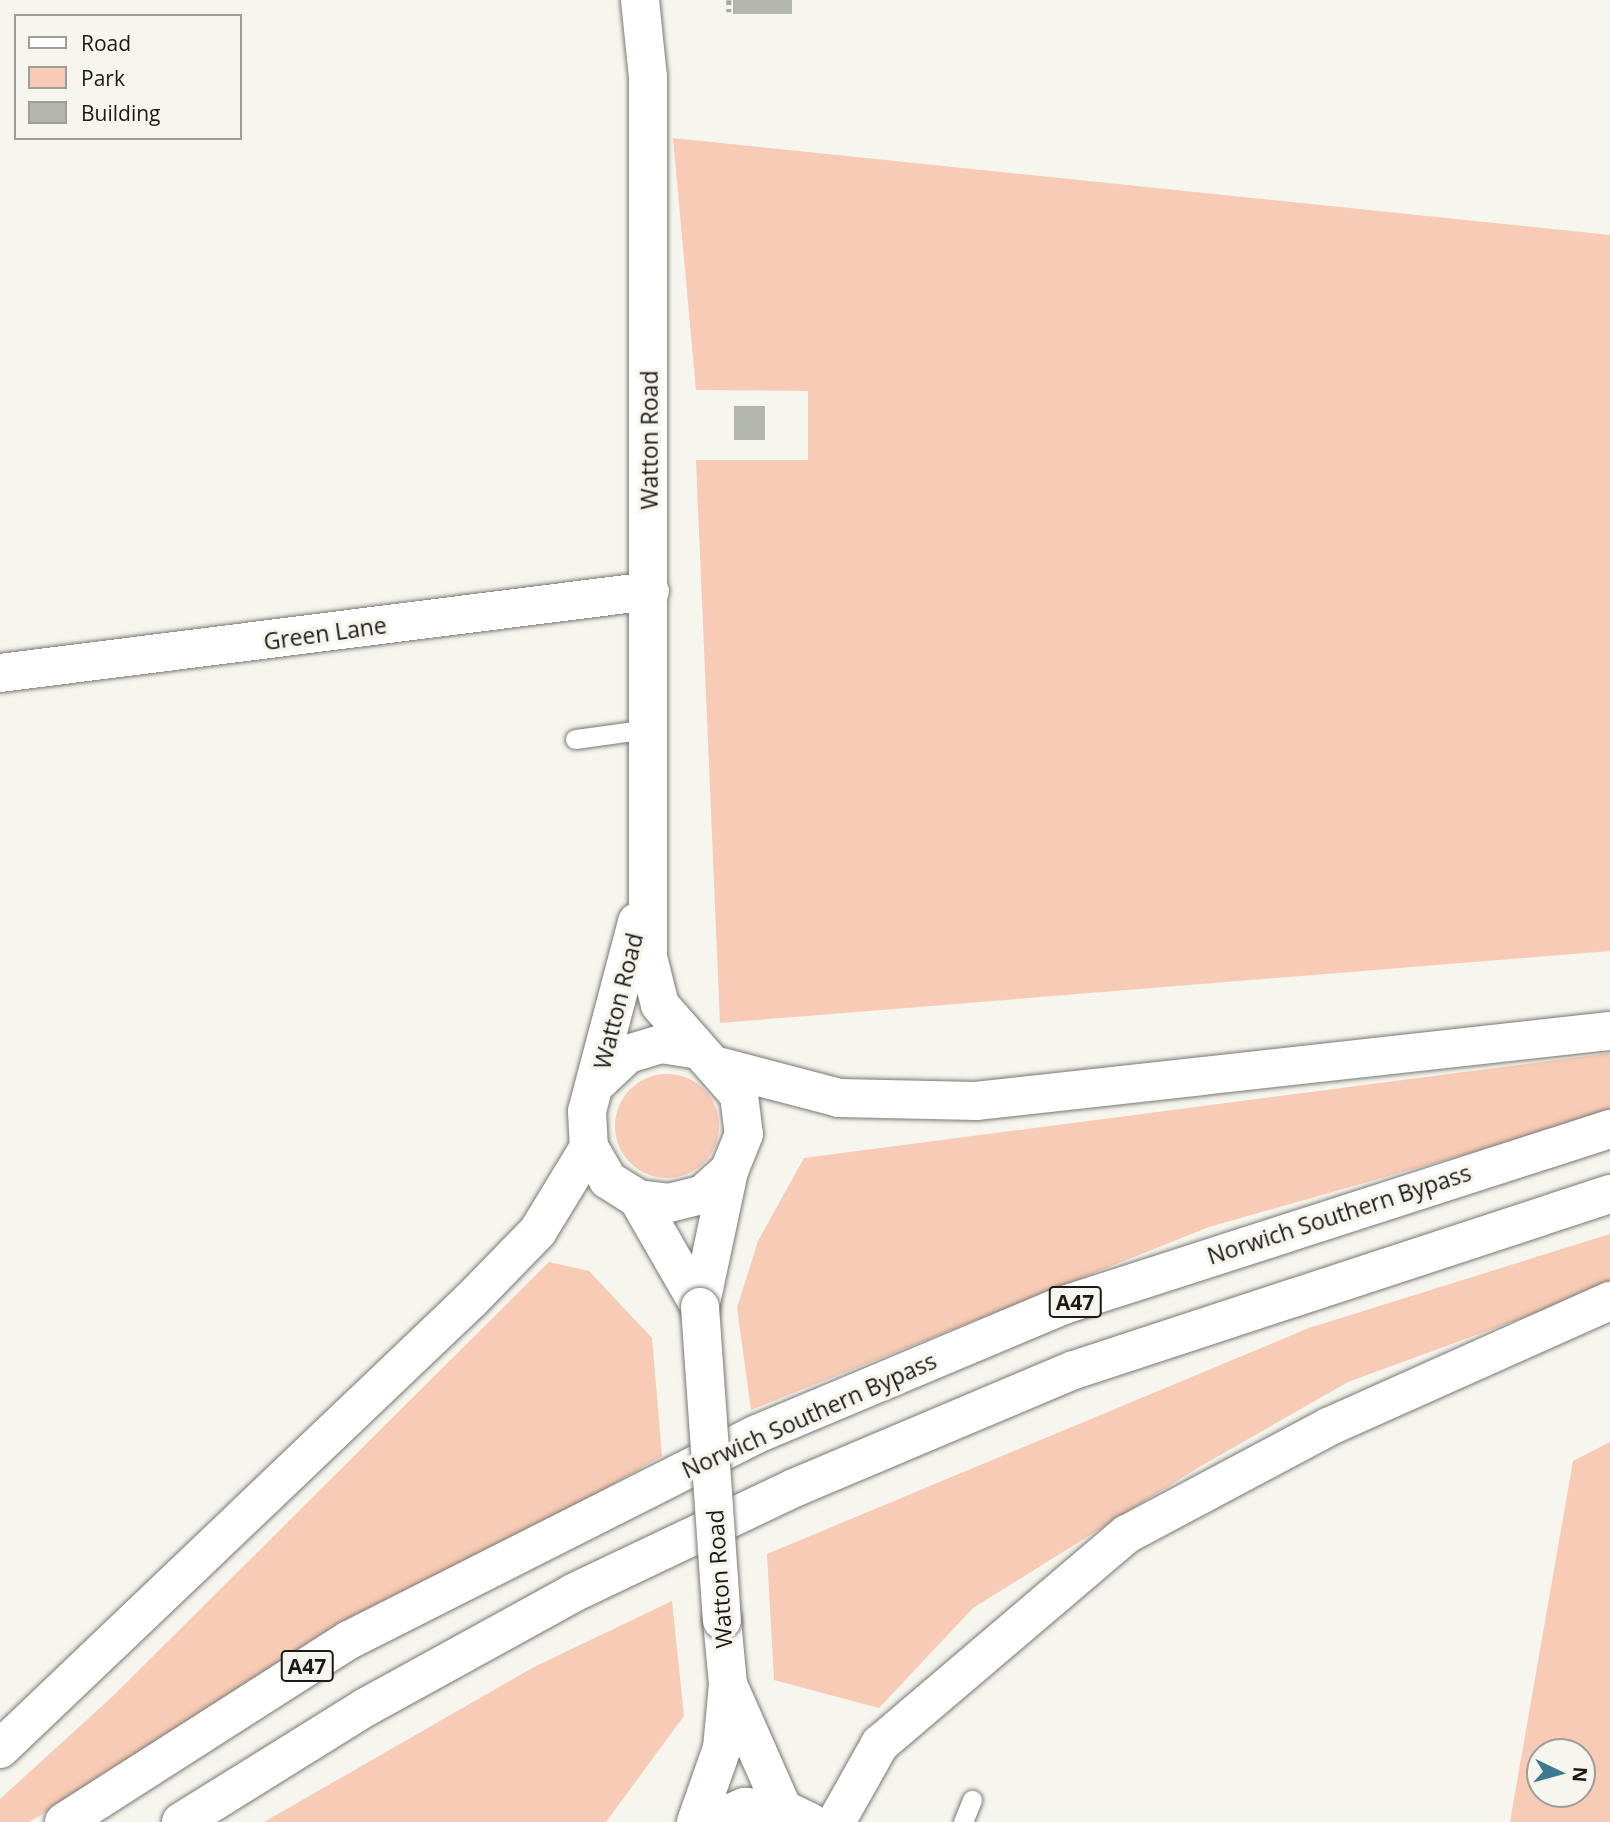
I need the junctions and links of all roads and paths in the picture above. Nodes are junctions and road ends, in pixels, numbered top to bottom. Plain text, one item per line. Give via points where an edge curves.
1 (640, 0) edge
2 (729, 0) edge
3 (729, 12) dead end
4 (650, 591) junction
5 (0, 673) edge
6 (648, 729) junction
7 (575, 739) dead end
8 (647, 880) junction
9 (1610, 1031) edge
10 (707, 1058) junction
11 (599, 1081) junction
12 (1610, 1129) edge
13 (589, 1147) junction
14 (729, 1171) junction
15 (1610, 1194) edge
16 (638, 1199) junction
17 (1610, 1301) edge
18 (700, 1307) junction
19 (728, 1684) junction
20 (0, 1749) edge
21 (972, 1800) dead end
22 (841, 1808) edge
23 (796, 1815) edge
24 (64, 1822) edge
25 (181, 1822) edge
26 (696, 1822) edge
27 (709, 1822) edge
28 (963, 1822) edge

1 - 4 main road, Watton Road via 648,77
2 - 3 path
4 - 5 main road, Green Lane
4 - 6 main road, Watton Road
6 - 7 lane
6 - 8 main road, Watton Road
8 - 10 main road, Watton Road via 648,957 660,1005
8 - 11 main road, Watton Road
9 - 10 main road via 976,1101 839,1098
10 - 11 main road, Watton Road via 661,1044 628,1054
10 - 14 main road, Watton Road via 739,1095 744,1134
11 - 13 main road, Watton Road via 587,1111
12 - 24 main road, Norwich Southern Bypass / A47 via 1064,1306 757,1434 349,1640
13 - 16 main road, Watton Road via 608,1180
13 - 20 main road via 538,1231 481,1291
14 - 16 main road, Watton Road via 702,1195 669,1203
14 - 18 main road, Watton Road
15 - 25 main road via 1074,1370 794,1488 561,1600 366,1707
16 - 18 main road, Watton Road
17 - 22 main road via 1328,1427 1127,1534 880,1744
18 - 19 main road, Watton Road, bridge
19 - 23 main road, Watton Road
19 - 26 main road, Watton Road via 722,1748
21 - 28 lane
23 - 27 main road, Watton Road via 745,1807

